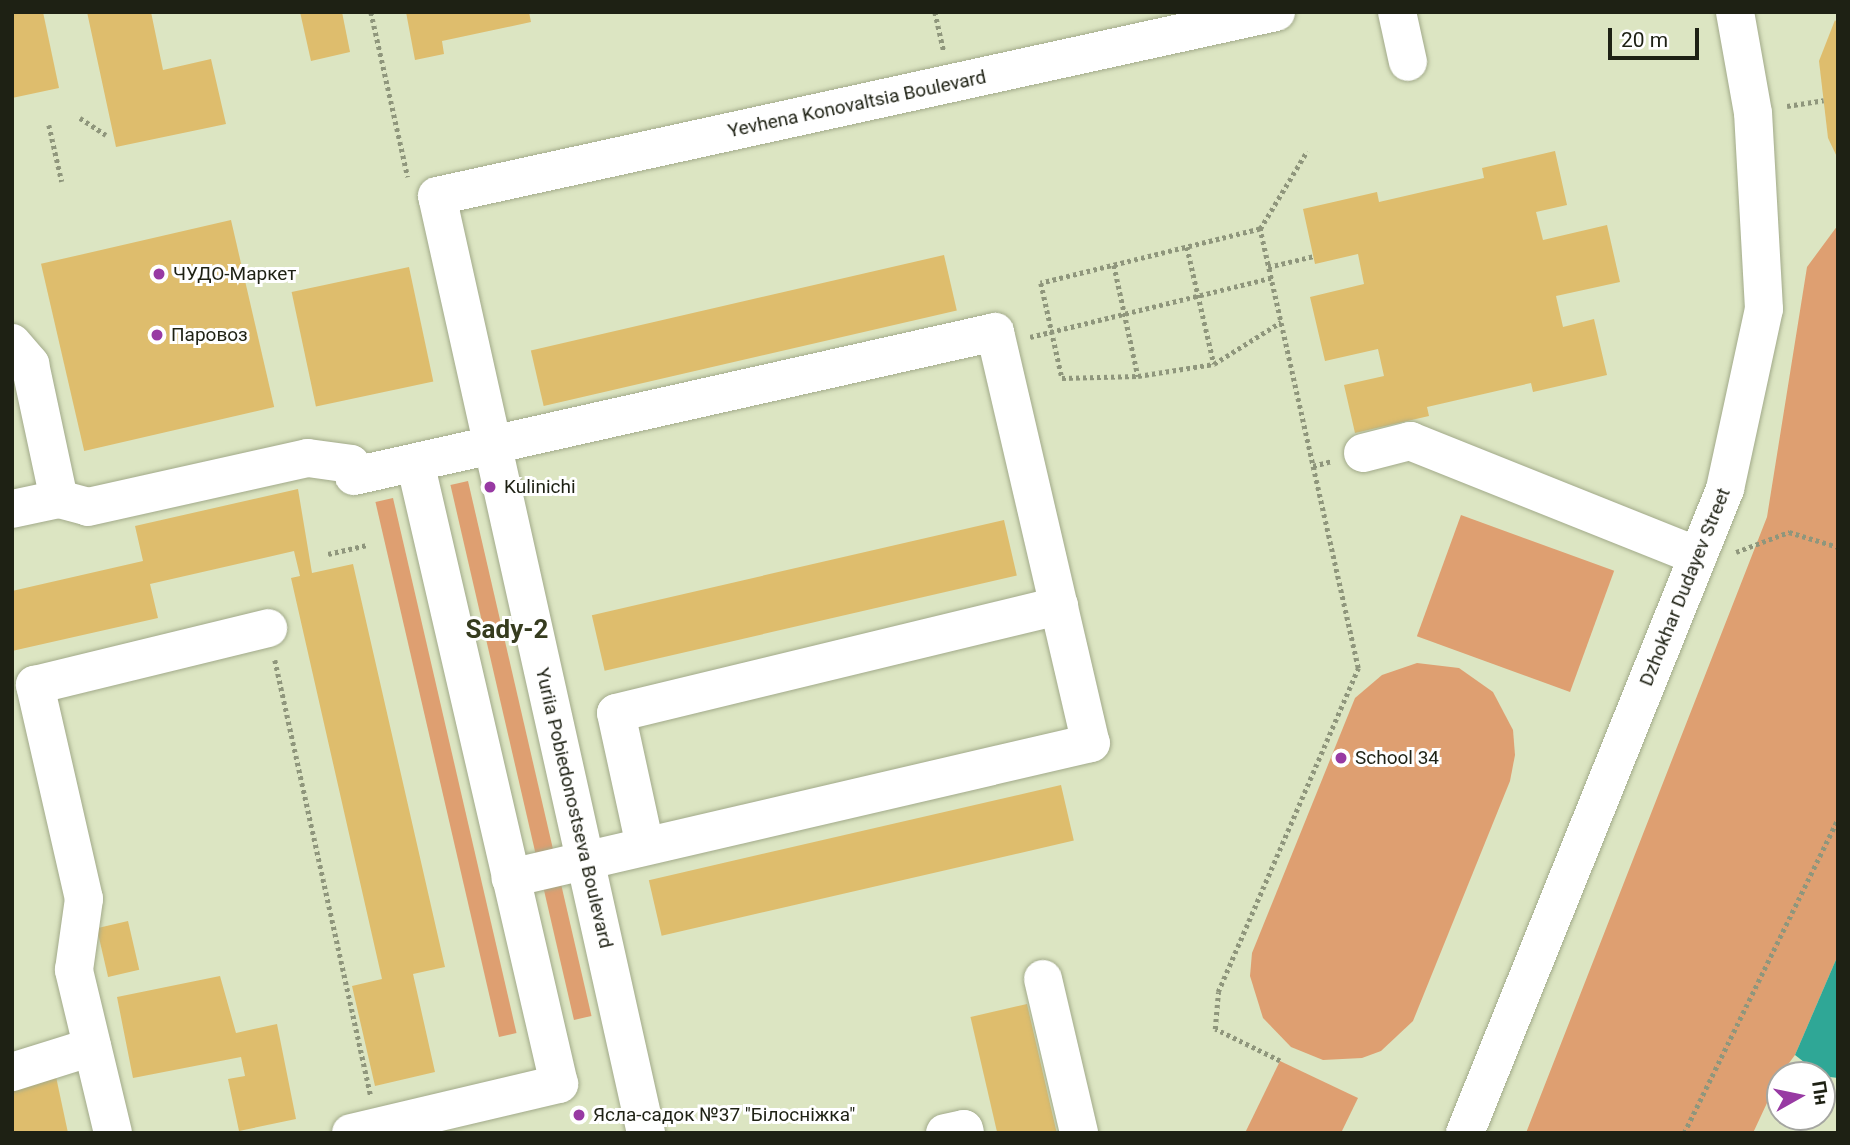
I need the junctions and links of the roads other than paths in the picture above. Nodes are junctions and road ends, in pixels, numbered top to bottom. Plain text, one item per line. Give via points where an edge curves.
1 (1276, 12) edge
2 (1397, 12) edge
3 (1735, 12) edge
4 (1408, 62) dead end
5 (438, 196) joint
6 (12, 343) edge
7 (493, 445) junction
8 (1363, 453) dead end
9 (415, 462) junction
10 (59, 499) junction
11 (12, 509) edge
12 (1698, 556) junction
13 (1059, 606) junction
14 (268, 628) road end
15 (646, 846) junction
16 (585, 860) junction
17 (511, 878) junction
18 (1043, 979) dead end
19 (92, 1047) junction
20 (12, 1072) edge
21 (365, 1130) edge
22 (113, 1133) edge
23 (646, 1133) edge
24 (945, 1133) edge
25 (965, 1133) edge
26 (1079, 1133) edge
27 (1465, 1133) edge

1 - 5 street, Yevhena Konovaltsia Boulevard
2 - 4 street
3 - 12 street, Dzhokhar Dudayev Street via 1753,113 1765,309 1725,489
5 - 7 street, Yuriia Pobiedonostseva Boulevard
6 - 10 street via 30,364
7 - 9 street
7 - 13 street via 995,332
7 - 16 street, Yuriia Pobiedonostseva Boulevard
8 - 12 street via 1410,441
9 - 10 street via 354,476 351,464 308,458 88,507
9 - 17 street
10 - 11 street
12 - 27 street, Dzhokhar Dudayev Street
13 - 15 street via 616,713
13 - 15 street via 1091,743
14 - 19 street via 34,685 84,899 75,970
15 - 16 street
16 - 17 street
16 - 23 street, Yuriia Pobiedonostseva Boulevard
17 - 21 street via 559,1084
18 - 26 street
19 - 20 street
19 - 22 street
24 - 25 street via 964,1129

